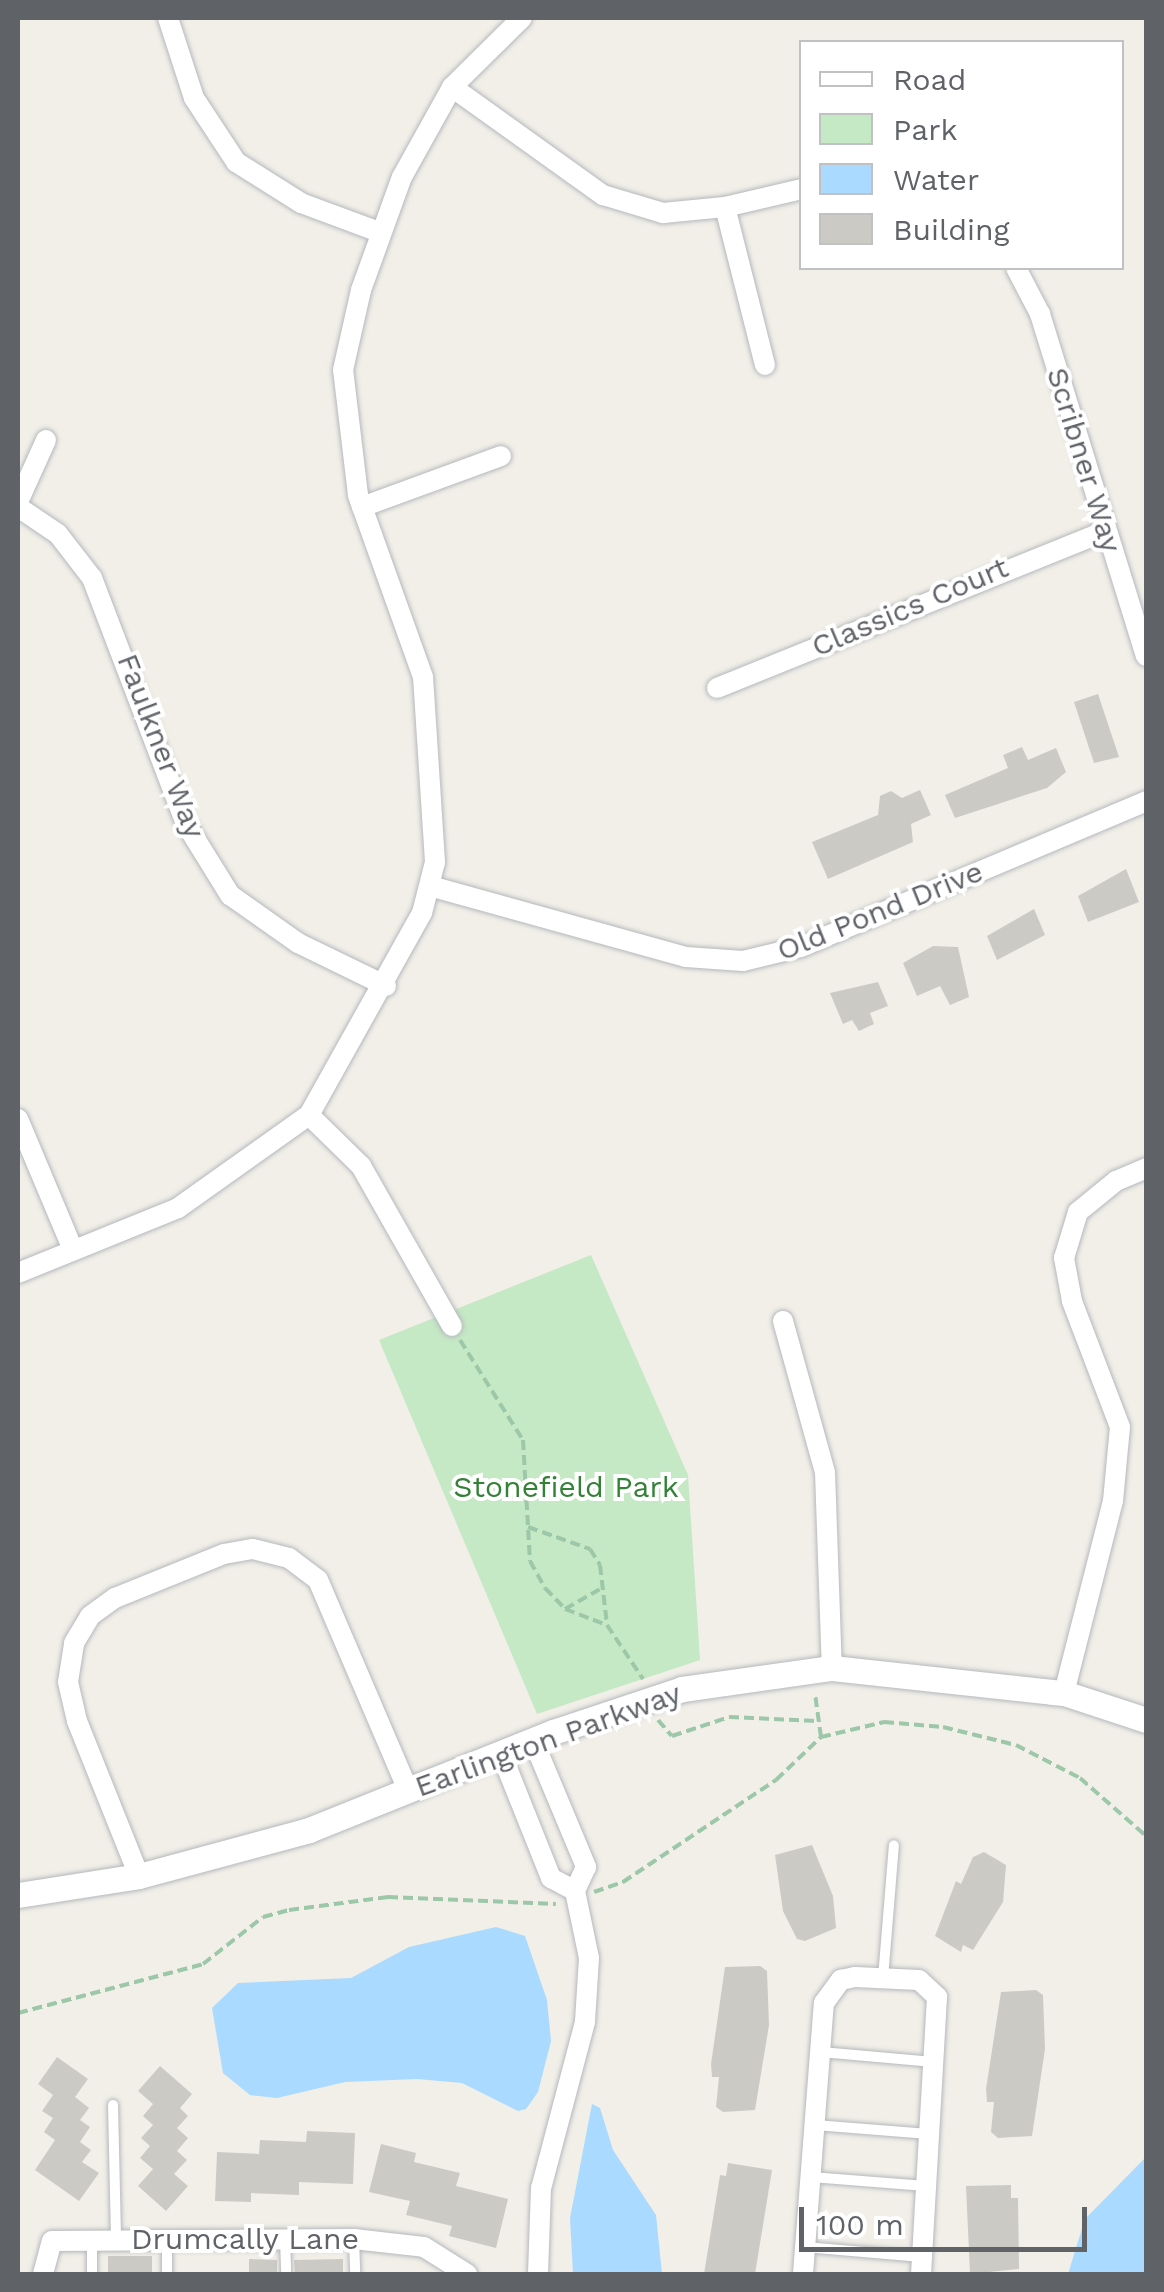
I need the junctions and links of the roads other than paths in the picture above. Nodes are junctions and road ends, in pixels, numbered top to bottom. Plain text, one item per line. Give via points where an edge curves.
1 (168, 18) edge
2 (522, 18) edge
3 (452, 87) junction
4 (799, 190) edge
5 (726, 207) junction
6 (379, 232) junction
7 (1017, 270) edge
8 (765, 365) dead end
9 (46, 440) dead end
10 (501, 456) dead end
11 (18, 504) edge
12 (362, 507) junction
13 (1105, 531) junction
14 (1146, 656) edge
15 (716, 688) dead end
16 (1146, 802) edge
17 (430, 886) junction
18 (386, 986) junction
19 (309, 1115) junction
20 (18, 1119) edge
21 (1146, 1168) edge
22 (73, 1250) junction
23 (18, 1273) edge
24 (783, 1321) dead end
25 (452, 1326) road end
26 (823, 1669) junction
27 (1064, 1692) junction
28 (1146, 1720) edge
29 (533, 1740) junction
30 (500, 1753) junction
31 (408, 1790) junction
32 (894, 1846) dead end
33 (139, 1876) junction
34 (18, 1894) edge
35 (576, 1894) junction
36 (883, 1978) junction
37 (821, 2052) junction
38 (935, 2062) junction
39 (113, 2105) dead end
40 (815, 2125) junction
41 (930, 2134) junction
42 (811, 2177) junction
43 (926, 2186) junction
44 (354, 2238) junction
45 (116, 2239) junction
46 (167, 2239) junction
47 (285, 2239) junction
48 (92, 2240) junction
49 (805, 2247) junction
50 (921, 2266) edge
51 (43, 2274) edge
52 (92, 2274) edge
53 (168, 2274) edge
54 (286, 2274) edge
55 (354, 2274) edge
56 (467, 2274) edge
57 (538, 2274) edge
58 (803, 2274) edge

1 - 6 street via 194,98 236,162 301,203
2 - 3 street
3 - 5 street via 602,195 663,212
3 - 6 street
4 - 5 street
5 - 8 street
6 - 12 street via 343,370
7 - 13 street, Scribner Way via 1040,314
9 - 11 street, Faulkner Way
10 - 12 street
11 - 18 street, Faulkner Way via 58,534 92,578 186,824 230,894 298,943
12 - 17 street via 423,676 435,862
13 - 14 street, Scribner Way
13 - 15 street, Classics Court
16 - 17 street, Old Pond Drive via 801,947 743,961 686,958
17 - 18 street
18 - 19 street
19 - 22 street via 178,1208
19 - 25 street via 361,1166
20 - 22 street
21 - 27 street via 1116,1180 1078,1212 1064,1258 1072,1301 1120,1427 1113,1501
22 - 23 street
24 - 26 street via 825,1472
26 - 27 street, Earlington Parkway
26 - 29 street, Earlington Parkway via 682,1689
27 - 28 street, Earlington Parkway
29 - 30 street, Earlington Parkway
29 - 35 street via 586,1868
30 - 31 street, Earlington Parkway
30 - 35 street via 552,1878
31 - 33 street, Earlington Parkway via 309,1830
31 - 33 street via 318,1580 289,1558 254,1549 224,1554 115,1598 90,1616 74,1643 68,1682 78,1721
32 - 36 lane
33 - 34 street, Earlington Parkway
35 - 57 street via 590,1958 588,1999 541,2188
36 - 37 street via 841,1980 830,1989
36 - 38 street via 919,1980 937,1997
37 - 38 lane
37 - 40 street
38 - 41 street
39 - 45 lane
40 - 41 lane
40 - 42 street
41 - 43 street
42 - 43 lane
42 - 49 street
43 - 50 street
44 - 47 street, Drumcally Lane
44 - 55 lane
44 - 56 street, Drumcally Lane via 424,2247
45 - 46 street, Drumcally Lane
45 - 48 street, Drumcally Lane
46 - 47 street, Drumcally Lane
46 - 53 lane
47 - 54 lane
48 - 51 street, Drumcally Lane via 52,2240
48 - 52 lane
49 - 50 lane
49 - 58 street

